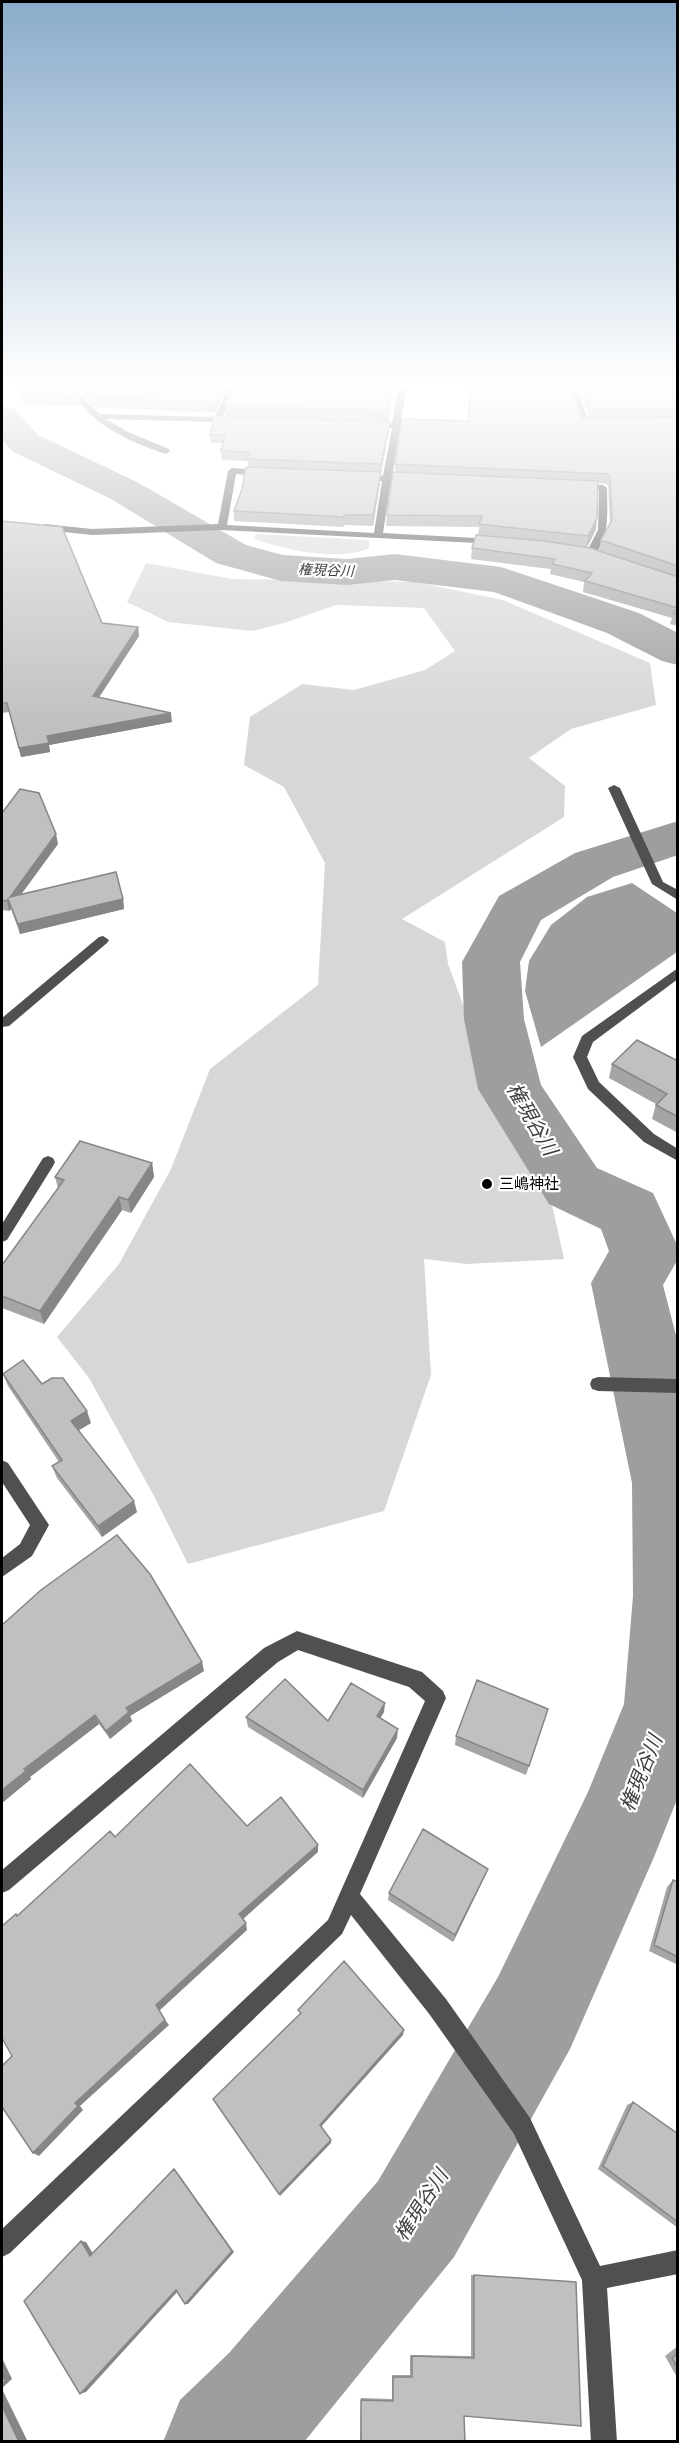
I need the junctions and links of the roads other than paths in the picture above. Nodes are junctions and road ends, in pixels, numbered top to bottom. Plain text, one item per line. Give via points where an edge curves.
1 (227, 498) edge
2 (383, 498) edge
3 (603, 498) edge
4 (36, 526) edge
5 (222, 527) junction
6 (378, 534) junction
7 (509, 543) edge
8 (602, 556) edge
9 (614, 788) dead end
10 (678, 896) edge
11 (103, 940) dead end
12 (678, 972) edge
13 (2, 1022) edge
14 (678, 1156) edge
15 (48, 1162) dead end
16 (2, 1236) edge
17 (598, 1384) dead end
18 (678, 1386) edge
19 (2, 1468) edge
20 (2, 1568) edge
21 (2, 1883) edge
22 (348, 1895) junction
23 (2, 2246) edge
24 (678, 2262) edge
25 (594, 2279) junction
26 (604, 2442) edge

1 - 5 street
2 - 6 street
3 - 8 street via 603,531 586,552
4 - 5 street via 92,532
5 - 6 street
6 - 7 street
9 - 10 street via 658,884
11 - 13 street
12 - 14 street via 588,1040 580,1057 593,1085 649,1138
15 - 16 street
17 - 18 street
19 - 20 street via 40,1525 26,1550
21 - 22 street via 271,1655 297,1640 414,1679 436,1698
22 - 23 street via 334,1927
22 - 25 street via 438,2007 522,2126
24 - 25 street
25 - 26 street

